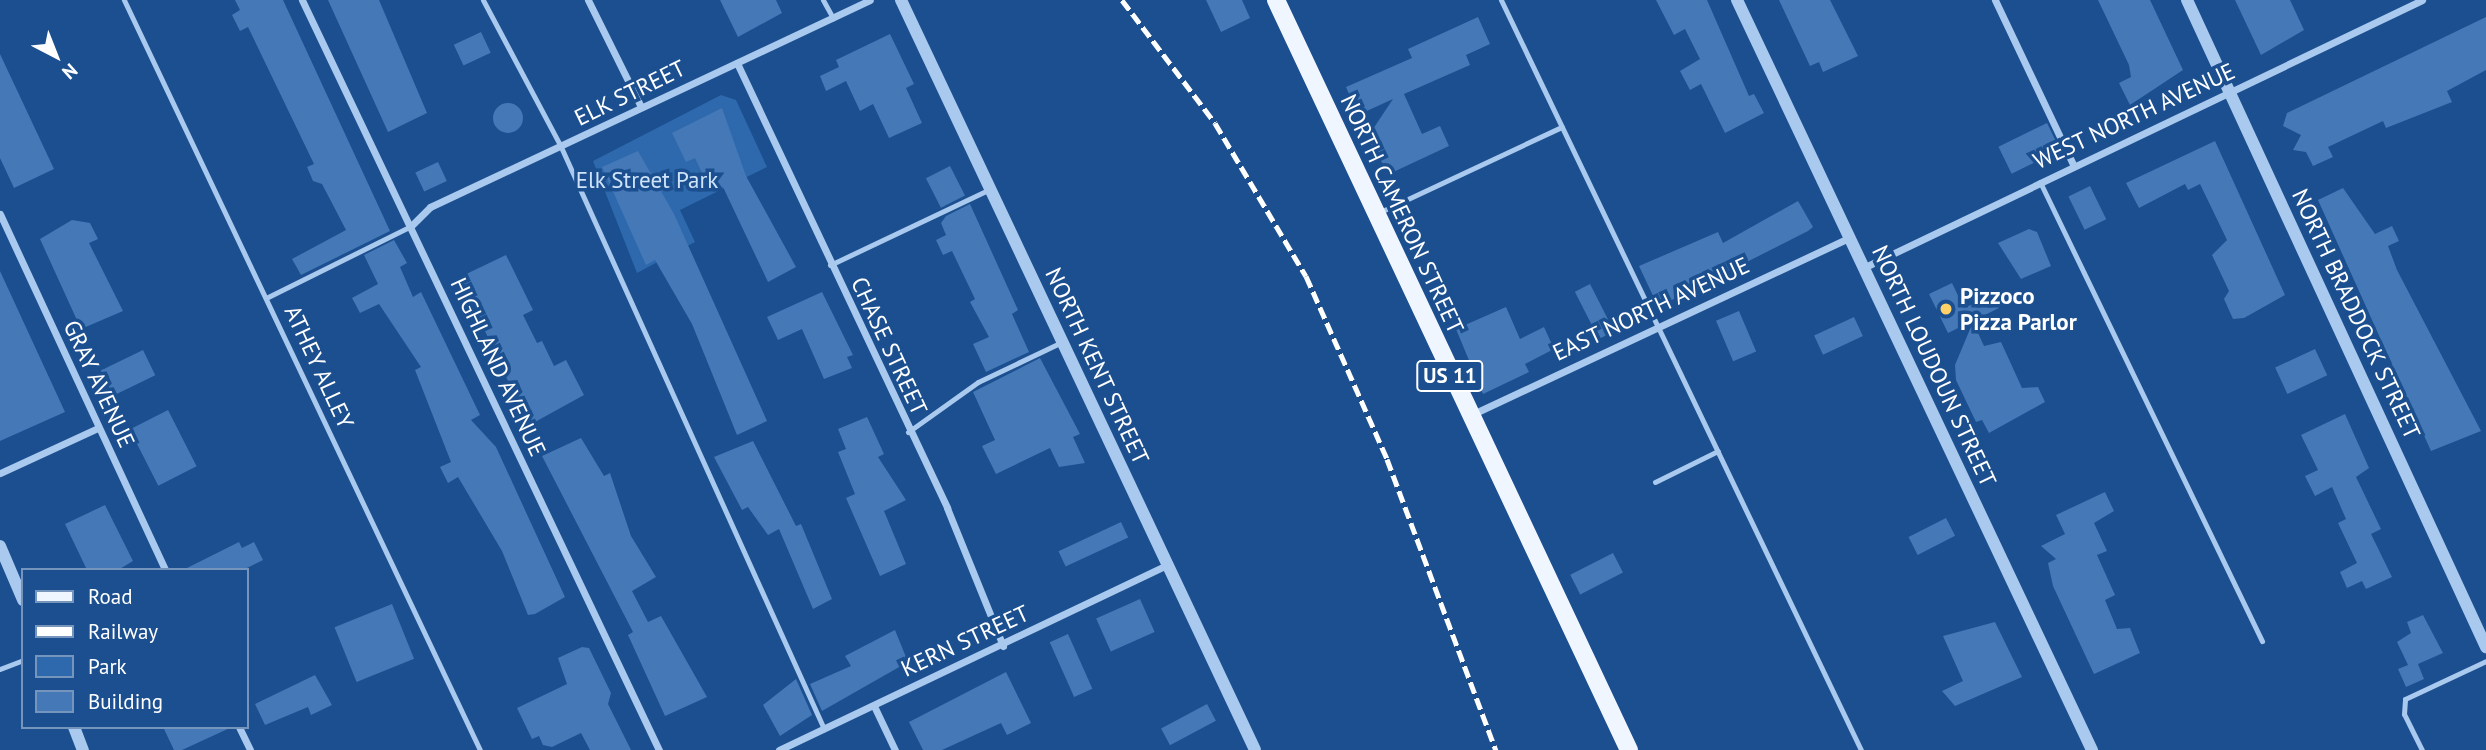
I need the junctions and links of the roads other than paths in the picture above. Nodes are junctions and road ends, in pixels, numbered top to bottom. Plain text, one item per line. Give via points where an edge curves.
1 (124, 0) edge
2 (302, 0) edge
3 (483, 0) edge
4 (588, 0) edge
5 (823, 0) edge
6 (870, 0) edge
7 (901, 0) edge
8 (1276, 0) edge
9 (1501, 0) edge
10 (1737, 0) edge
11 (1995, 0) edge
12 (2187, 0) edge
13 (2422, 0) edge
14 (833, 18) junction
15 (737, 63) junction
16 (2231, 91) junction
17 (642, 107) junction
18 (1562, 127) junction
19 (561, 147) junction
20 (2074, 166) junction
21 (2040, 182) junction
22 (991, 189) junction
23 (0, 214) edge
24 (1375, 215) junction
25 (411, 226) junction
26 (1850, 237) junction
27 (830, 265) junction
28 (1863, 268) junction
29 (266, 298) junction
30 (1659, 325) junction
31 (1062, 342) junction
32 (1468, 416) junction
33 (98, 428) junction
34 (908, 433) junction
35 (1718, 452) junction
36 (0, 473) edge
37 (1655, 482) dead end
38 (0, 546) edge
39 (1167, 565) junction
40 (164, 568) edge
41 (21, 595) edge
42 (2262, 641) dead end
43 (1003, 646) junction
44 (2486, 647) edge
45 (21, 661) edge
46 (2486, 661) edge
47 (0, 669) edge
48 (874, 706) junction
49 (75, 729) edge
50 (240, 729) edge
51 (824, 729) junction
52 (1623, 748) edge
53 (83, 750) edge
54 (250, 750) edge
55 (480, 750) edge
56 (659, 750) edge
57 (779, 750) edge
58 (895, 750) edge
59 (1255, 750) edge
60 (1861, 750) edge
61 (2092, 750) edge
62 (2422, 750) edge

1 - 29 lane, ATHEY ALLEY
2 - 25 street, HIGHLAND AVENUE
3 - 19 lane
4 - 17 street
5 - 14 lane
6 - 14 street, ELK STREET
7 - 22 street, NORTH KENT STREET
8 - 24 main road, NORTH CAMERON STREET / US 11
9 - 18 lane
10 - 26 street, NORTH LOUDOUN STREET
11 - 20 street
12 - 16 street, NORTH BRADDOCK STREET
13 - 16 street, WEST NORTH AVENUE
14 - 15 street, ELK STREET
15 - 17 street, ELK STREET
15 - 27 street, CHASE STREET
16 - 20 street, WEST NORTH AVENUE
16 - 44 street, NORTH BRADDOCK STREET
17 - 19 street, ELK STREET
18 - 24 lane
18 - 30 lane
19 - 25 street, ELK STREET via 430,207
19 - 51 lane
20 - 21 street, WEST NORTH AVENUE
21 - 28 street, WEST NORTH AVENUE
21 - 42 lane
22 - 27 lane
22 - 31 street, NORTH KENT STREET
23 - 33 street, GRAY AVENUE
24 - 32 main road, NORTH CAMERON STREET / US 11
25 - 29 lane
25 - 56 street, HIGHLAND AVENUE
26 - 28 street, NORTH LOUDOUN STREET
26 - 30 street, EAST NORTH AVENUE
27 - 34 street, CHASE STREET
28 - 61 street, NORTH LOUDOUN STREET
29 - 55 lane, ATHEY ALLEY
30 - 32 street, EAST NORTH AVENUE
30 - 35 lane
31 - 34 lane via 978,382
31 - 39 street, NORTH KENT STREET
32 - 52 main road, NORTH CAMERON STREET / US 11
33 - 36 street
33 - 40 street, GRAY AVENUE
34 - 43 street, CHASE STREET
35 - 37 lane
35 - 60 lane
38 - 41 street
39 - 43 street, KERN STREET
39 - 59 street, NORTH KENT STREET
43 - 48 street, KERN STREET
45 - 47 lane
46 - 62 lane via 2404,699 2404,713
48 - 51 street, KERN STREET
48 - 58 street
49 - 53 street
50 - 54 street
51 - 57 street, KERN STREET

